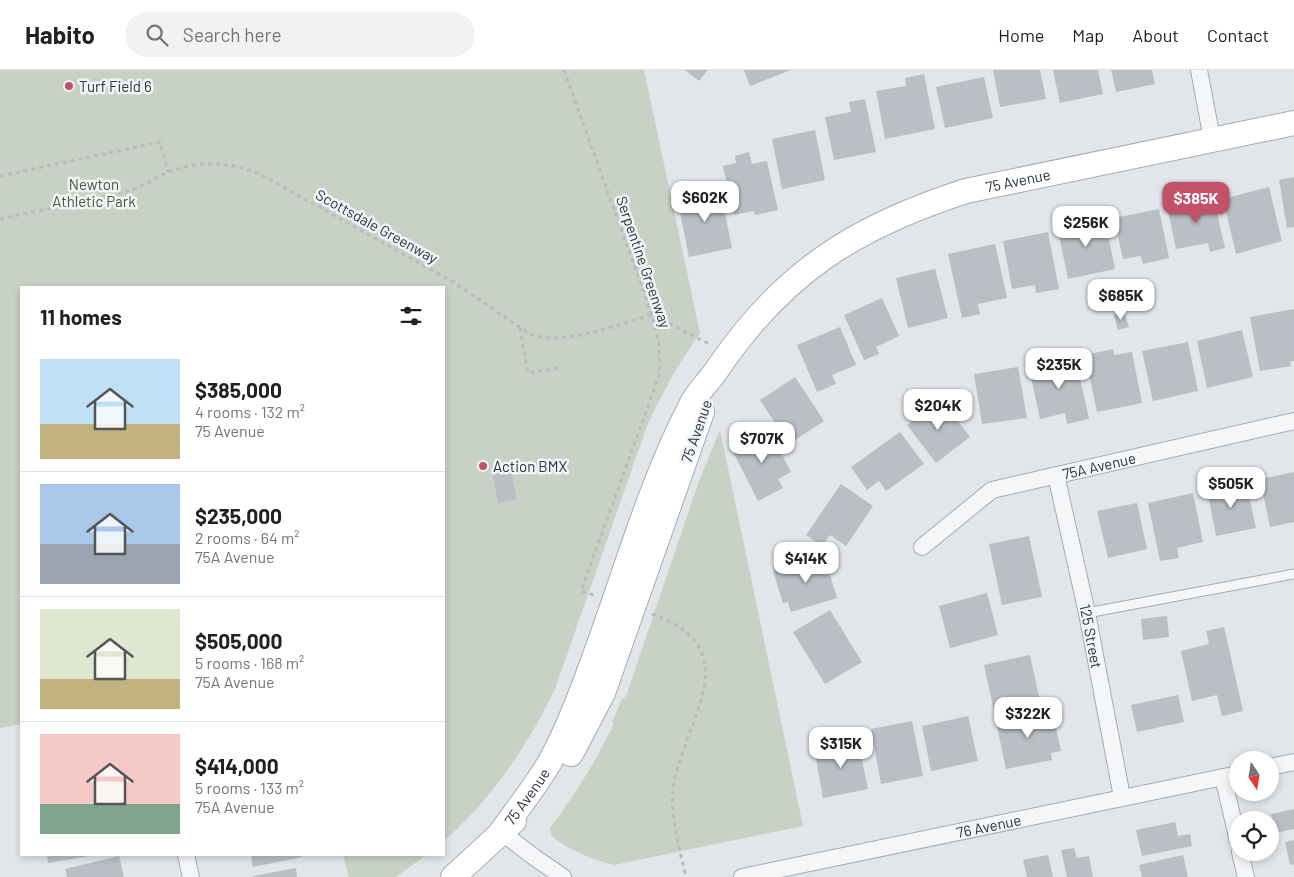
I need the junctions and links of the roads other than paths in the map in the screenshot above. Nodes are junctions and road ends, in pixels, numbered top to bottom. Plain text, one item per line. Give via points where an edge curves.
1 (1199, 70) edge
2 (1294, 123) edge
3 (1212, 139) junction
4 (1294, 421) edge
5 (1056, 475) junction
6 (922, 547) dead end
7 (1294, 574) edge
8 (1087, 612) junction
9 (1294, 762) edge
10 (1279, 765) edge
11 (1229, 776) edge
12 (1122, 797) junction
13 (501, 832) junction
14 (186, 856) edge
15 (1242, 861) edge
16 (191, 877) edge
17 (454, 877) edge
18 (563, 877) edge
19 (742, 877) edge
20 (1246, 877) edge

1 - 3 street
2 - 3 street, 75 Avenue
3 - 13 street, 75 Avenue via 966,191 926,204 889,219 822,258 762,310 692,402 652,491 612,611 566,729 551,761
4 - 5 street, 75A Avenue
5 - 6 street, 75A Avenue via 992,490
5 - 8 street, 125 Street
7 - 8 lane
8 - 12 street, 125 Street
9 - 10 street
11 - 12 street, 76 Avenue
12 - 19 street, 76 Avenue
13 - 17 street
13 - 18 street
14 - 16 street
15 - 20 street

